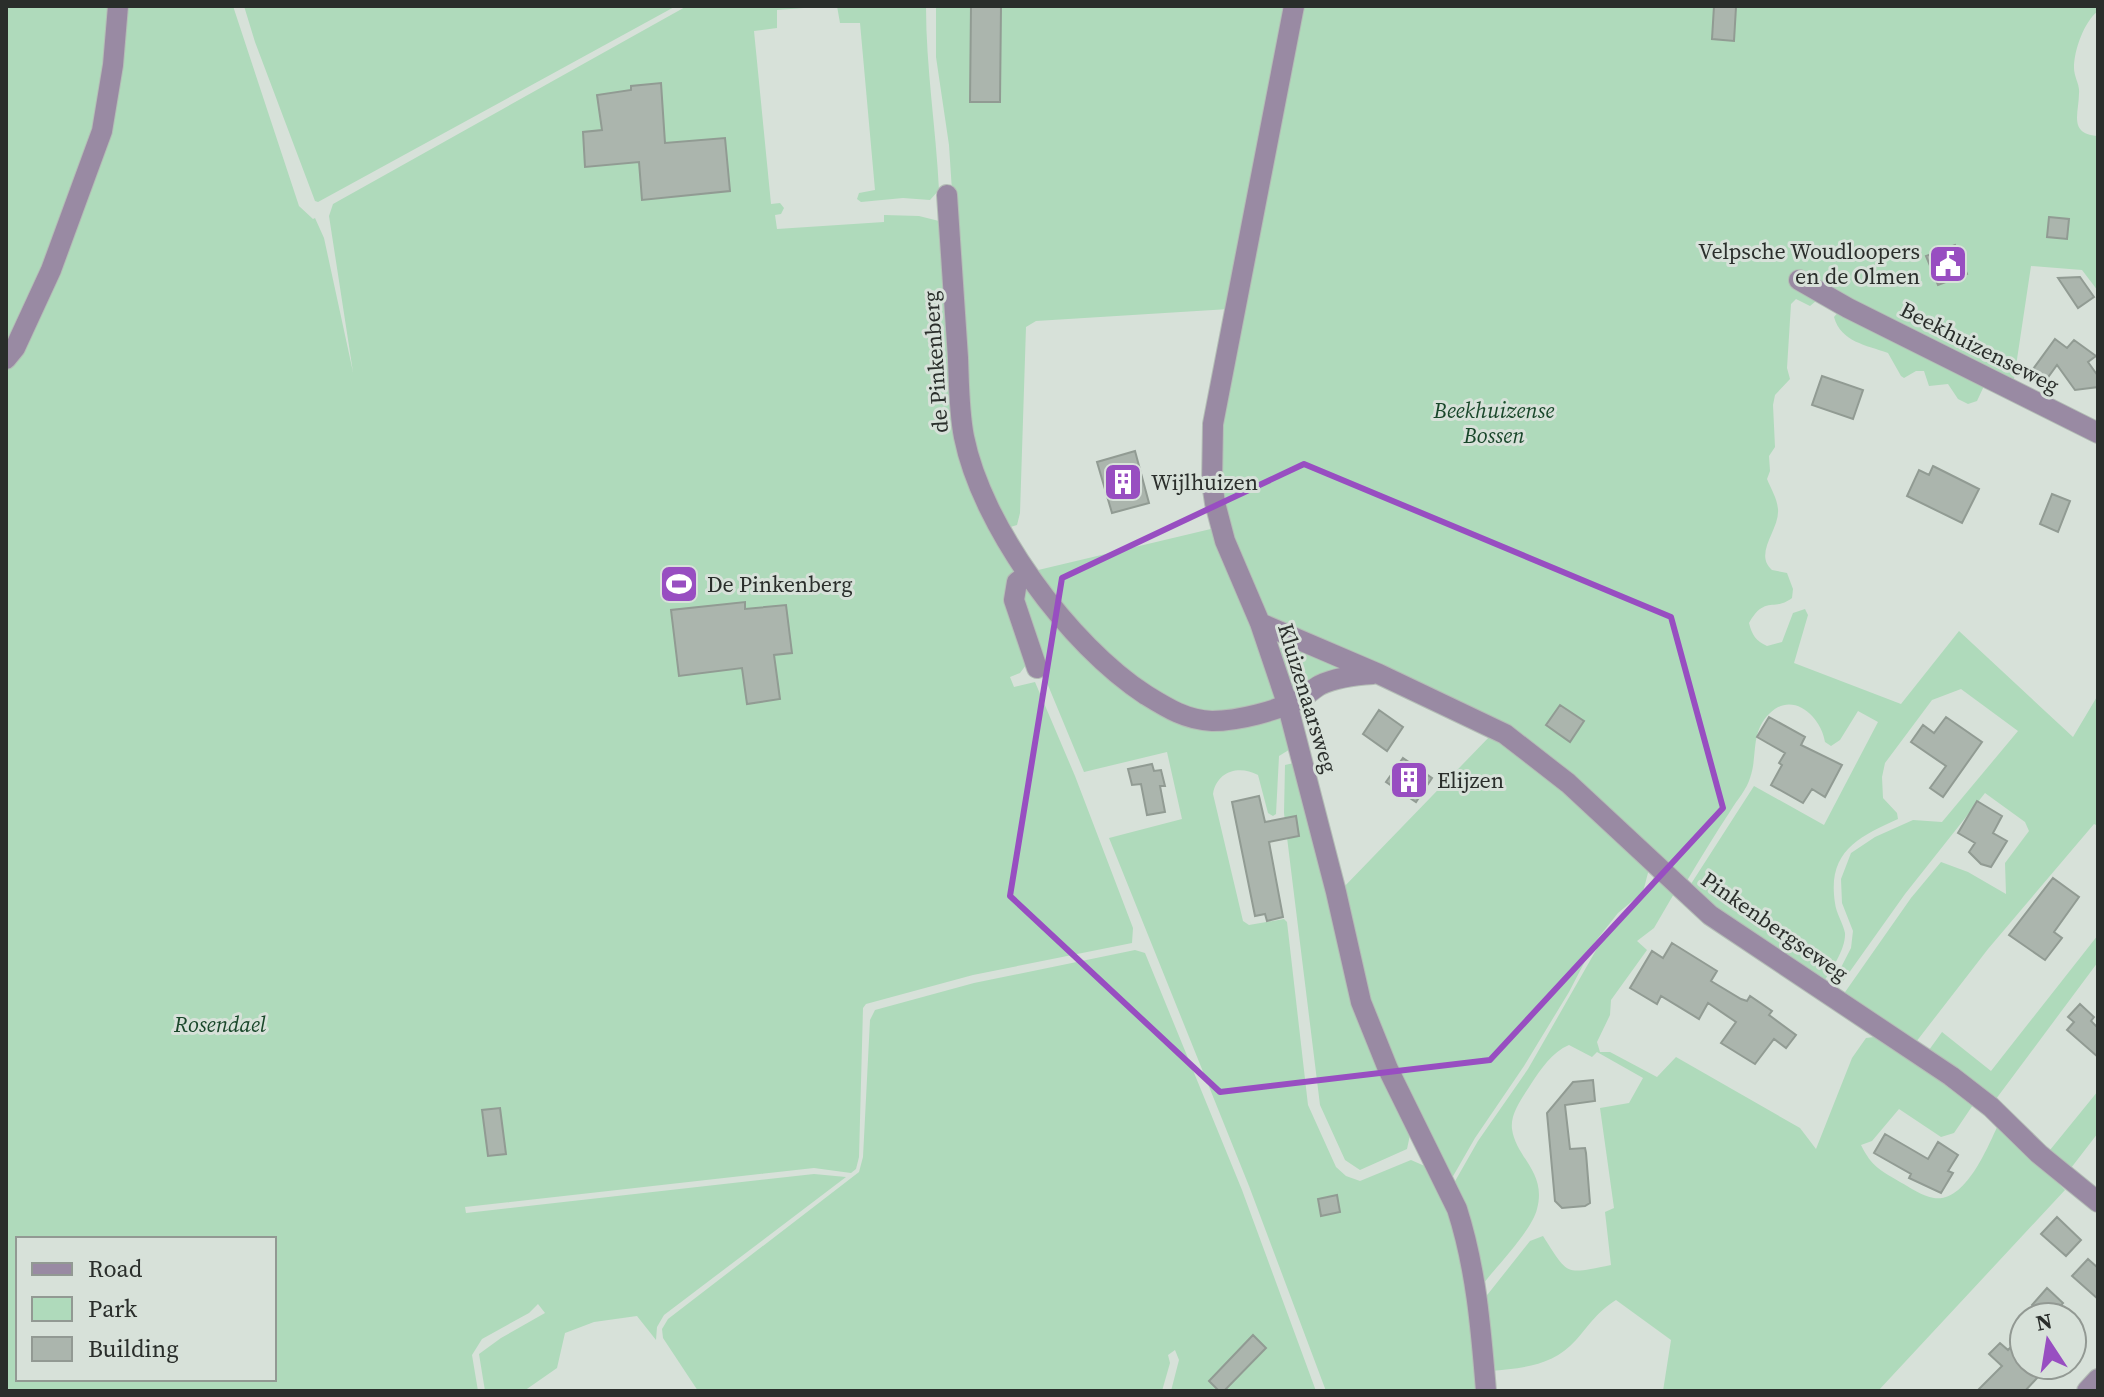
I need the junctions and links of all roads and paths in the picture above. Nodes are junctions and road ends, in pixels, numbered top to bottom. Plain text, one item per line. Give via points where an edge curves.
1 (118, 6) edge
2 (1294, 6) edge
3 (947, 195) dead end
4 (1799, 280) dead end
5 (6, 359) edge
6 (2098, 433) edge
7 (1028, 574) junction
8 (1260, 623) junction
9 (1037, 668) dead end
10 (1379, 674) junction
11 (1287, 703) junction
12 (2098, 1202) edge
13 (2098, 1379) edge
14 (1486, 1391) edge
15 (2087, 1391) edge

1 - 5 street via 102,131 51,270
2 - 8 street, Kluizenaarsweg via 1212,440 1215,503
3 - 7 street, de Pinkenberg via 963,436 976,479
4 - 6 street, Beekhuizenseweg
7 - 9 street via 1017,582 1014,600
7 - 11 street, de Pinkenberg via 1091,652 1121,679 1172,711 1214,721
8 - 10 street, Pinkenbergseweg
8 - 11 street, Kluizenaarsweg
10 - 11 street via 1335,680
10 - 12 street, Pinkenbergseweg via 1505,734 1529,751 1710,915 1951,1076
11 - 14 street, Kluizenaarsweg via 1361,1002 1463,1228 1478,1300
13 - 15 street

